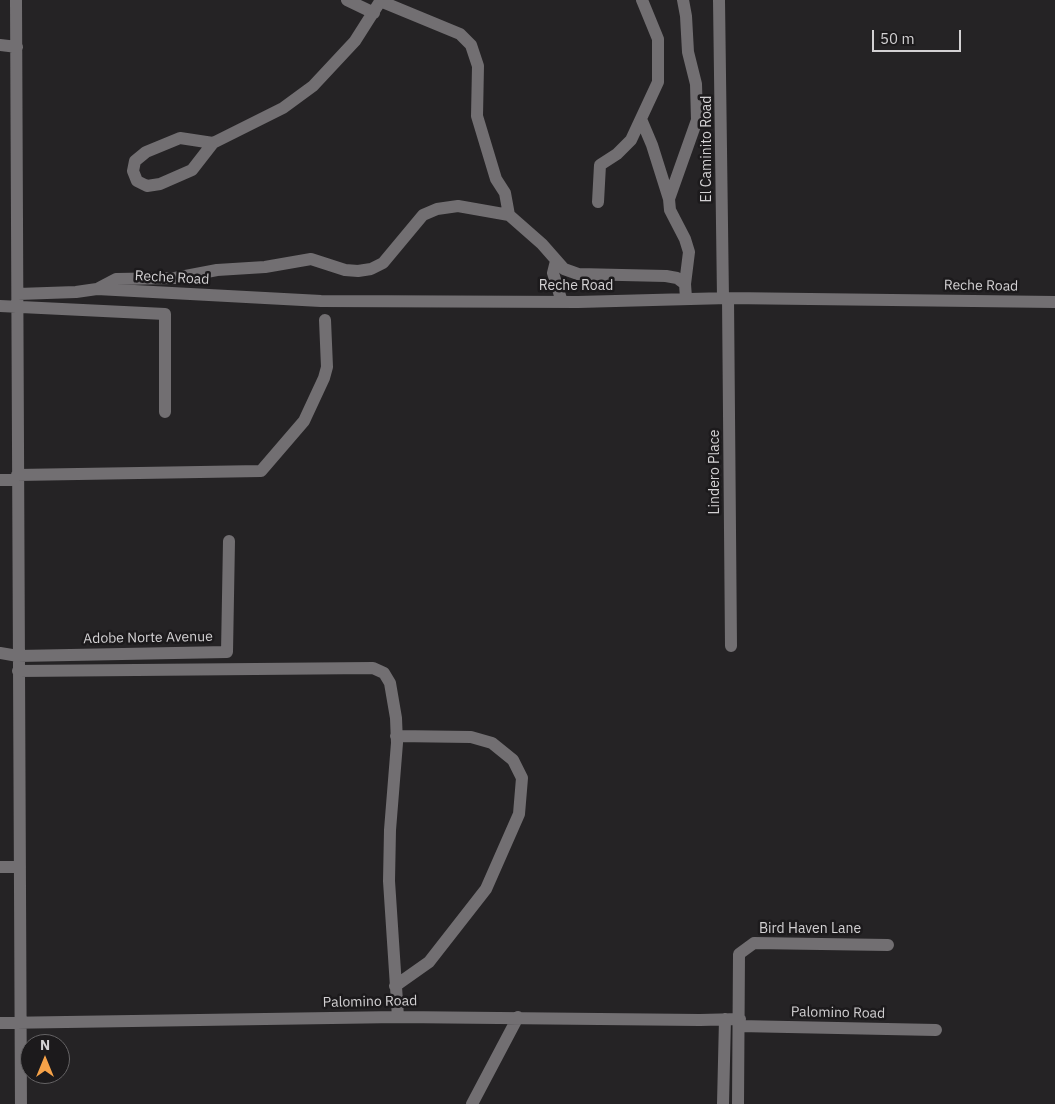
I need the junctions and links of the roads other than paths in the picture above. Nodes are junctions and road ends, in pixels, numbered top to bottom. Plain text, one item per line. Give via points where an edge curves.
1 (16, 0) edge
2 (346, 0) edge
3 (381, 0) edge
4 (642, 0) edge
5 (682, 0) edge
6 (719, 0) edge
7 (374, 13) junction
8 (0, 45) edge
9 (17, 47) junction
10 (640, 119) junction
11 (213, 143) junction
12 (669, 199) junction
13 (598, 202) dead end
14 (509, 215) junction
15 (556, 261) junction
16 (685, 284) junction
17 (97, 289) junction
18 (686, 298) junction
19 (726, 298) junction
20 (18, 300) junction
21 (562, 302) junction
22 (1055, 302) edge
23 (0, 306) edge
24 (325, 320) dead end
25 (165, 412) dead end
26 (17, 477) junction
27 (0, 480) edge
28 (229, 541) dead end
29 (731, 646) dead end
30 (0, 653) edge
31 (18, 656) junction
32 (18, 671) junction
33 (396, 736) junction
34 (0, 867) edge
35 (20, 867) junction
36 (888, 945) dead end
37 (395, 986) junction
38 (398, 1017) junction
39 (518, 1017) junction
40 (725, 1019) junction
41 (740, 1022) junction
42 (0, 1023) edge
43 (21, 1023) junction
44 (936, 1030) dead end
45 (21, 1104) edge
46 (472, 1104) edge
47 (723, 1104) edge
48 (738, 1104) edge

1 - 9 street
2 - 7 street
3 - 7 street
3 - 14 street via 460,34 471,44 478,66 477,116 496,178 505,193
4 - 10 street via 658,39 658,82
5 - 12 street via 688,52 696,84 697,120
6 - 19 street, El Caminito Road
7 - 11 street via 355,41 313,86 283,108
8 - 9 street
9 - 20 street
10 - 12 street
10 - 13 street via 631,140 618,154 600,165
11 - 11 street via 192,170 160,184 147,186 136,181 135,161 146,152 180,138
12 - 16 street via 670,210 686,239 689,252
14 - 15 street
14 - 17 street via 458,206 436,209 422,215 382,263 370,269 345,270 311,259 175,278 116,279
15 - 16 street via 564,269 578,274 666,276
15 - 21 street via 553,272
16 - 18 street
17 - 20 street
17 - 21 street, Reche Road via 321,301
18 - 19 street, Reche Road
18 - 21 street, Reche Road
19 - 22 street, Reche Road
19 - 29 street, Lindero Place
20 - 23 street
20 - 25 street via 165,314
20 - 26 street
24 - 26 street via 327,367 324,378 304,421 261,471
26 - 27 street
26 - 31 street
28 - 31 street, Adobe Norte Avenue via 227,652
30 - 31 street
31 - 32 street
32 - 33 street via 373,668 384,673 390,683
32 - 35 street
33 - 37 street via 390,881
33 - 37 street via 471,737 492,743 513,760 522,778 519,814 486,890 429,962
34 - 35 street
35 - 43 street
36 - 41 street, Bird Haven Lane via 754,943 740,954
37 - 38 street
38 - 39 street, Palomino Road
38 - 43 street, Palomino Road
39 - 40 street, Palomino Road
39 - 46 street
40 - 41 street, Palomino Road
40 - 47 street
41 - 44 street, Palomino Road
41 - 48 street
42 - 43 street, Palomino Road
43 - 45 street

